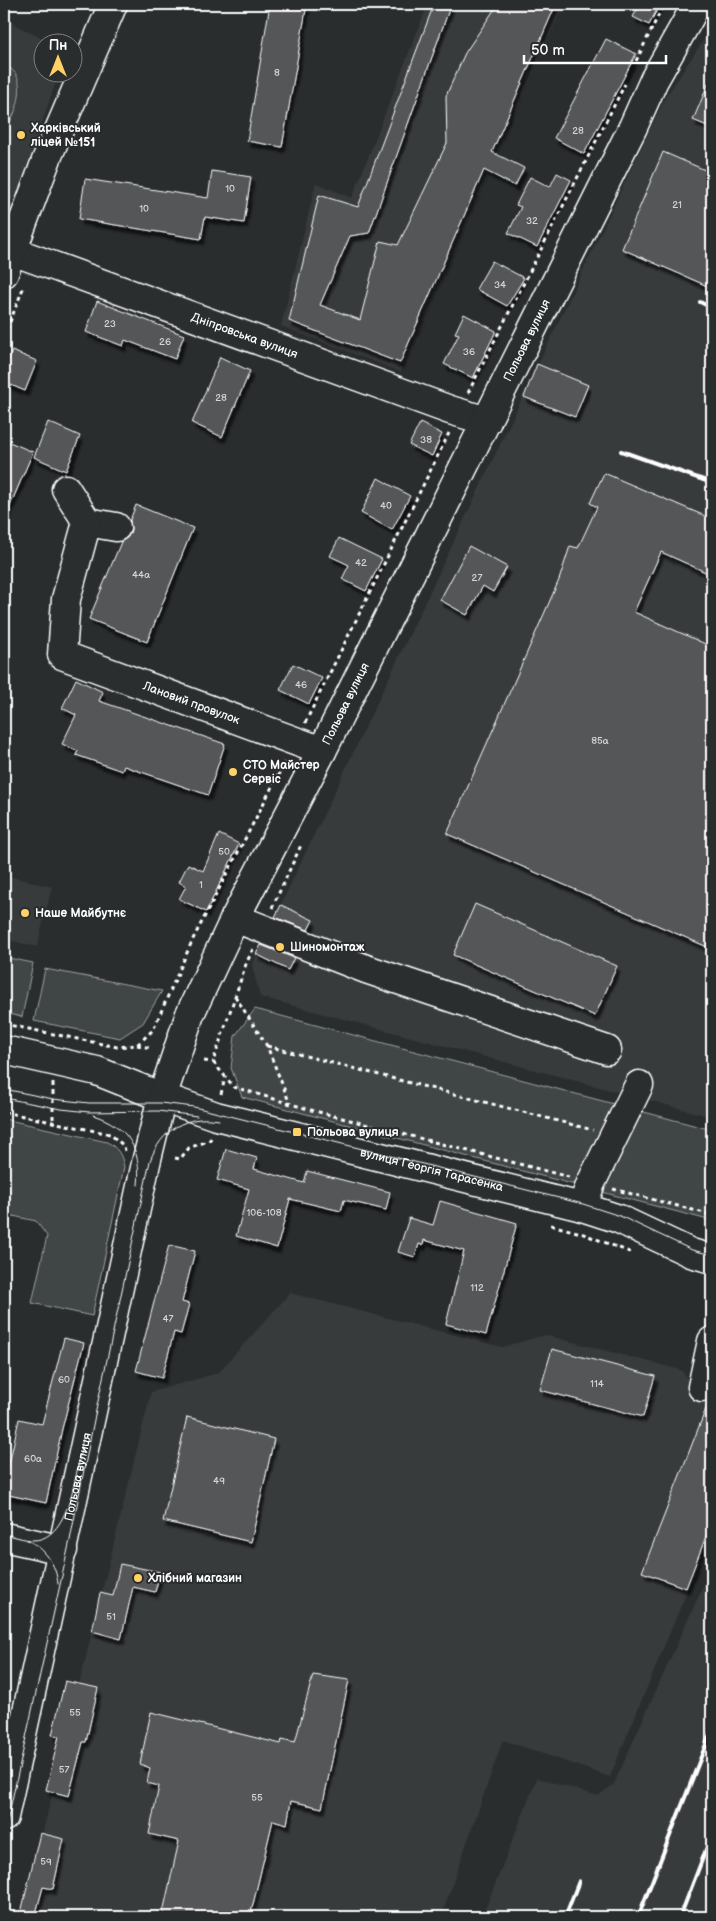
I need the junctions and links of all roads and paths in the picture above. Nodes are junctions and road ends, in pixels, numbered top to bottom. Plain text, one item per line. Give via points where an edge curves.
1 (113, 4) edge
2 (664, 4) edge
3 (697, 4) edge
4 (636, 62) dead end
5 (627, 79) dead end
6 (14, 258) edge
7 (4, 337) edge
8 (458, 412) junction
9 (487, 421) junction
10 (66, 489) dead end
11 (87, 522) junction
12 (116, 527) dead end
13 (296, 741) junction
14 (322, 751) junction
15 (303, 841) dead end
16 (235, 918) junction
17 (262, 929) junction
18 (235, 996) junction
19 (4, 1024) edge
20 (137, 1045) junction
21 (266, 1046) junction
22 (151, 1048) dead end
23 (4, 1050) edge
24 (607, 1050) dead end
25 (204, 1060) dead end
26 (213, 1062) junction
27 (52, 1077) dead end
28 (225, 1078) junction
29 (639, 1085) dead end
30 (221, 1094) dead end
31 (162, 1097) junction
32 (290, 1104) junction
33 (4, 1112) edge
34 (53, 1123) junction
35 (212, 1135) dead end
36 (614, 1135) junction
37 (126, 1154) dead end
38 (175, 1158) dead end
39 (586, 1195) junction
40 (712, 1215) edge
41 (544, 1223) dead end
42 (634, 1253) dead end
43 (712, 1259) edge
44 (712, 1341) edge
45 (702, 1386) dead end
46 (4, 1537) edge
47 (63, 1550) junction
48 (4, 1817) edge

1 - 6 main road via 47,158
2 - 4 path
3 - 9 main road, Польова вулиця via 654,80
5 - 8 path
6 - 7 path
6 - 8 main road, Дніпровська вулиця
8 - 9 main road, Дніпровська вулиця
8 - 13 path
9 - 14 main road, Польова вулиця
10 - 11 main road
11 - 12 main road
11 - 13 main road, Лановий провулок via 66,599 62,655
13 - 14 main road, Лановий провулок
13 - 20 path via 193,939 153,1030
14 - 16 main road, Польова вулиця
15 - 17 path
16 - 17 main road
16 - 31 main road, Польова вулиця via 190,1014
17 - 18 path
17 - 24 main road via 366,969
18 - 21 path
18 - 26 path
19 - 20 path via 117,1047
20 - 22 path
21 - 32 path
21 - 36 path
23 - 31 main road, вулиця Георгія Тарасенка via 97,1071
25 - 26 path
26 - 28 path
27 - 34 path
28 - 30 path
28 - 32 path via 234,1088
29 - 36 main road
31 - 39 main road, вулиця Георгія Тарасенка via 216,1116
31 - 47 main road, Польова вулиця
32 - 39 path
33 - 34 path
34 - 37 path via 110,1134 124,1146
35 - 38 path via 210,1140 189,1148 180,1159
36 - 39 main road
39 - 40 path
39 - 43 main road, вулиця Георгія Тарасенка via 619,1219 691,1253
41 - 42 path
44 - 45 main road
46 - 47 main road
47 - 48 main road, Польова вулиця

